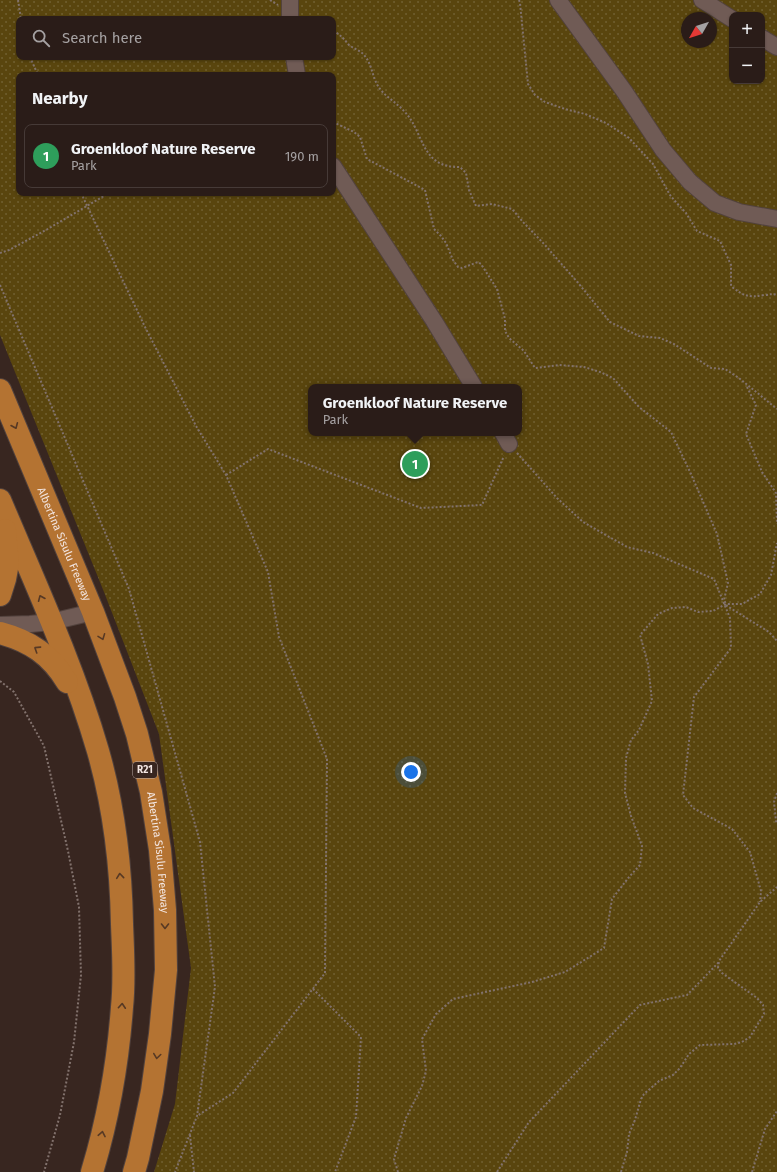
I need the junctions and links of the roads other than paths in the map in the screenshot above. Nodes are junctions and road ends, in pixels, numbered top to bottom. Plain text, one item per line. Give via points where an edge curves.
1 (290, 0) edge
2 (558, 0) edge
3 (702, 0) edge
4 (290, 16) edge
5 (729, 17) edge
6 (765, 40) edge
7 (777, 47) edge
8 (294, 60) edge
9 (296, 72) edge
10 (336, 171) edge
11 (777, 219) edge
12 (472, 384) edge
13 (0, 390) edge
14 (2, 505) edge
15 (0, 595) edge
16 (92, 612) junction
17 (51, 622) junction
18 (0, 625) edge
19 (0, 633) edge
20 (98, 753) junction
21 (92, 1172) edge
22 (134, 1172) edge

1 - 4 street
2 - 11 street via 663,150 690,182 714,203 739,212
3 - 5 street
6 - 7 street
8 - 9 street
10 - 12 street via 434,320
13 -> 16 highway, Albertina Sisulu Freeway / R21
14 - 15 highway via 8,563
17 -> 14 highway
16 - 17 street
16 -> 22 highway, Albertina Sisulu Freeway / R21 via 126,697 139,741 151,792 160,850 165,910 166,970 160,1034 152,1091
17 - 18 street
17 - 20 highway via 81,696
20 -> 19 highway via 76,699 54,664 28,643
21 -> 20 highway via 116,1065 123,1006 122,892 112,811

